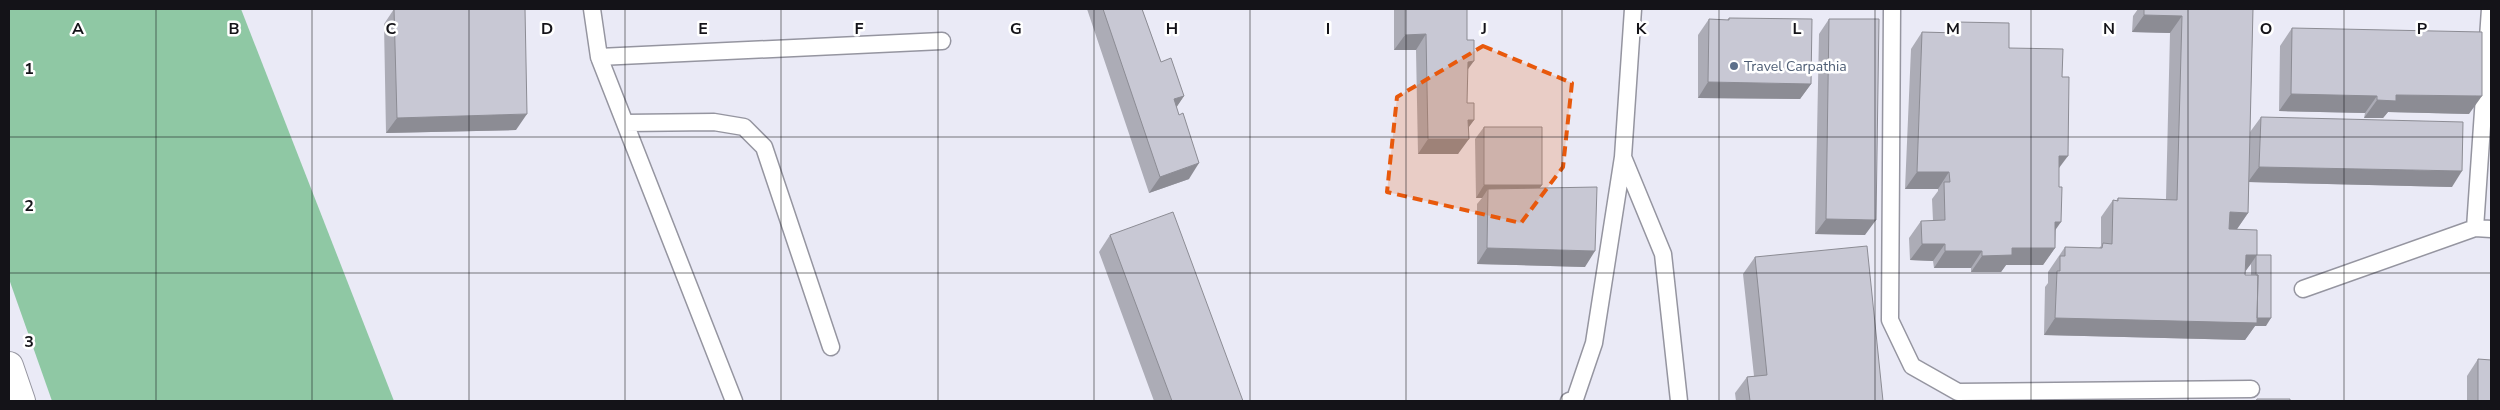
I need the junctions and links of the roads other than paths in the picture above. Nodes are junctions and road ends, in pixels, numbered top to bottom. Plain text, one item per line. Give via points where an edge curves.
1 (592, 9) edge
2 (1633, 9) edge
3 (1892, 9) edge
4 (2490, 9) edge
5 (942, 41) dead end
6 (599, 57) junction
7 (625, 123) junction
8 (1623, 156) junction
9 (2483, 228) edge
10 (2303, 289) dead end
11 (831, 346) dead end
12 (9, 366) edge
13 (2251, 389) dead end
14 (21, 401) edge
15 (734, 401) edge
16 (1569, 401) edge
17 (1678, 401) edge

1 - 6 lane
2 - 8 lane
3 - 13 lane via 1890,320 1912,366 1958,392
4 - 9 lane
5 - 6 lane
6 - 7 lane
7 - 11 lane via 714,122 744,127 764,147
7 - 15 lane
8 - 16 lane via 1594,343 1575,398
8 - 17 lane via 1663,254
9 - 10 lane
12 - 14 street

